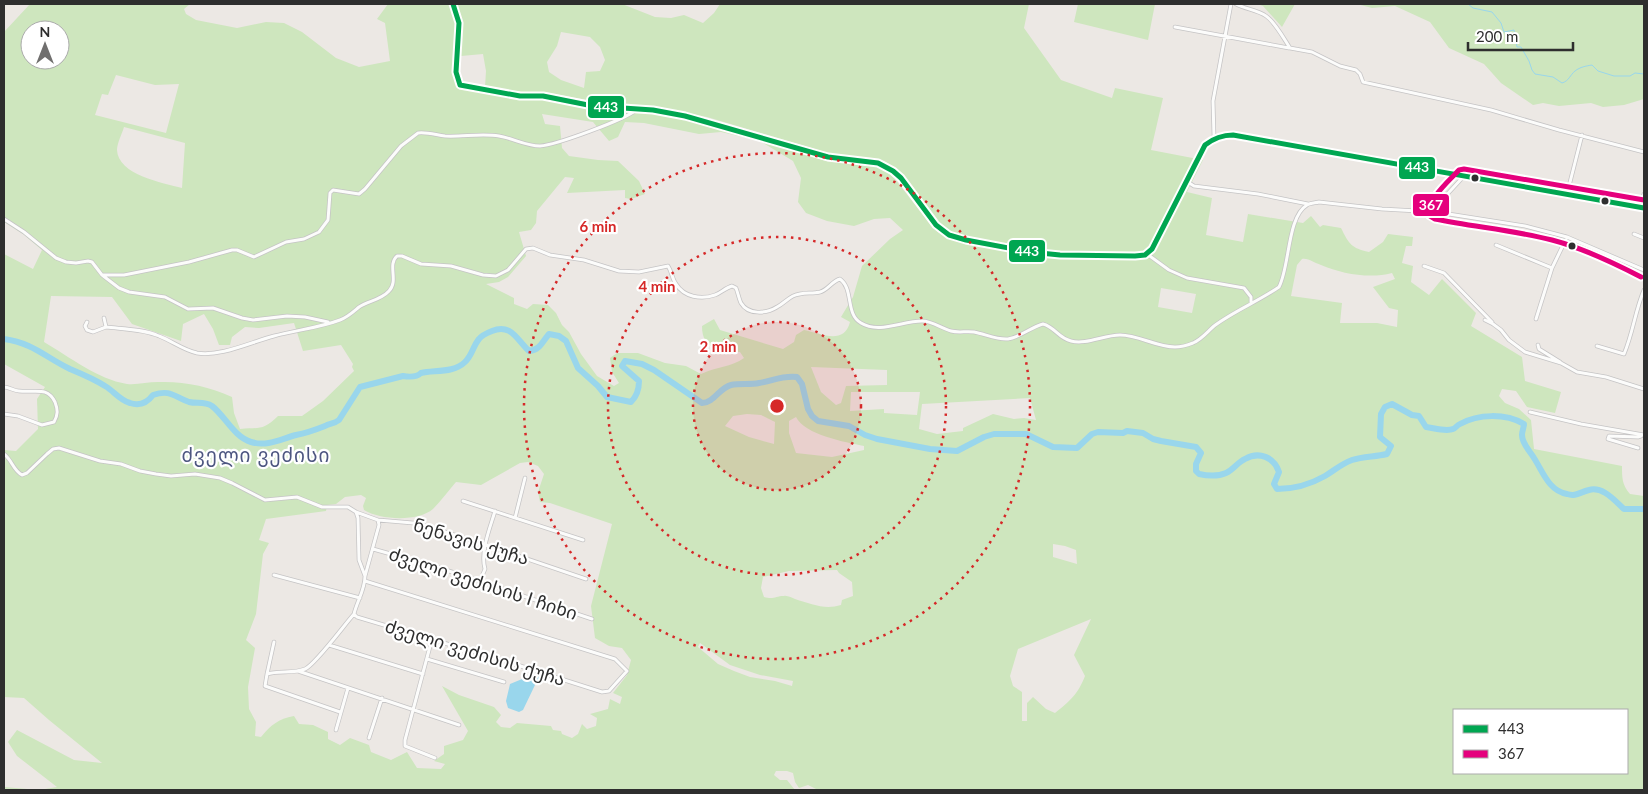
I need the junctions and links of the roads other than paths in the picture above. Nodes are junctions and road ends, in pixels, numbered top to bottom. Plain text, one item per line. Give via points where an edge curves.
1 (453, 4) edge
2 (1231, 4) edge
3 (1236, 4) edge
4 (1175, 27) dead end
5 (1225, 36) junction
6 (1290, 48) junction
7 (636, 109) junction
8 (1582, 135) junction
9 (1214, 137) junction
10 (1644, 152) edge
11 (1464, 176) junction
12 (1186, 180) junction
13 (1644, 194) edge
14 (1567, 195) junction
15 (1308, 204) junction
16 (1642, 207) edge
17 (1436, 212) junction
18 (4, 219) edge
19 (1634, 234) dead end
20 (1567, 237) junction
21 (1644, 238) edge
22 (1496, 245) dead end
23 (1147, 254) junction
24 (1424, 266) dead end
25 (1552, 268) junction
26 (1644, 270) edge
27 (102, 275) junction
28 (1644, 290) edge
29 (1251, 304) junction
30 (104, 318) dead end
31 (1536, 319) dead end
32 (1486, 320) dead end
33 (87, 322) dead end
34 (328, 322) junction
35 (106, 327) junction
36 (1501, 330) junction
37 (1538, 345) dead end
38 (1598, 346) dead end
39 (1561, 363) junction
40 (4, 386) edge
41 (1644, 389) edge
42 (1530, 412) dead end
43 (4, 414) edge
44 (1643, 435) edge
45 (1638, 448) dead end
46 (4, 454) edge
47 (525, 478) dead end
48 (464, 501) dead end
49 (494, 511) junction
50 (356, 512) junction
51 (515, 518) junction
52 (378, 520) junction
53 (582, 540) dead end
54 (486, 544) junction
55 (373, 549) junction
56 (274, 575) dead end
57 (365, 576) junction
58 (586, 579) dead end
59 (365, 581) junction
60 (480, 581) junction
61 (360, 598) junction
62 (354, 614) junction
63 (592, 619) dead end
64 (432, 639) junction
65 (274, 642) dead end
66 (329, 645) junction
67 (427, 658) junction
68 (298, 671) junction
69 (267, 674) junction
70 (423, 674) junction
71 (504, 682) dead end
72 (348, 688) junction
73 (382, 698) junction
74 (414, 709) junction
75 (340, 712) junction
76 (458, 725) dead end
77 (336, 730) dead end
78 (369, 738) dead end
79 (435, 758) dead end

1 - 7 street via 460,28 456,75 460,85 593,106
2 - 5 street
3 - 6 street via 1265,15
4 - 5 street
5 - 6 street
5 - 9 street via 1212,109
6 - 8 street via 1312,52 1356,70 1363,82 1490,110
7 - 23 street via 685,116 828,157 883,164 900,178 936,225 953,236 1042,254
7 - 27 street via 600,127 548,145 538,146 480,134 444,136 418,133 400,146 359,194 333,190 328,220 319,232 304,239 286,242 254,257 232,250 124,275
8 - 10 street
8 - 14 street
9 - 11 street via 1233,135
9 - 12 street via 1205,145
11 - 14 street
11 - 17 street via 1440,202
12 - 15 street via 1194,186
12 - 23 street
13 - 16 street
14 - 16 street
15 - 17 street via 1318,202 1382,210
15 - 29 street via 1295,224 1284,278 1279,287
17 - 20 street via 1525,226
18 - 27 street via 56,258 71,263 92,262
19 - 21 street
20 - 25 street
20 - 26 street
22 - 25 street
23 - 29 street via 1168,270 1187,278 1244,288 1251,297
24 - 36 street via 1444,273
25 - 31 street
27 - 34 street via 129,292 165,297 188,309 213,308 253,320 287,316
28 - 38 street via 1624,354
29 - 34 street via 1214,326 1194,343 1176,347 1129,335 1074,342 1062,338 1043,324 1005,339 952,331 922,321 881,327 859,323 853,314 848,291 840,279 821,292 800,294 770,310 753,311 741,303 736,288 732,286 705,297 688,295 674,282 668,266 639,272 620,271 533,248 526,249 508,270 496,276 451,266 421,264 396,256 393,286 388,293 360,306 351,315
30 - 35 street
32 - 36 street
33 - 35 street via 87,330 94,332
34 - 35 street via 213,353 184,349 156,334
36 - 39 street via 1508,340 1525,352
37 - 39 street via 1539,349
39 - 41 street via 1577,372
40 - 43 street via 17,391 46,391 52,396 58,416 54,422 42,425
42 - 44 street
44 - 45 street via 1609,436 1608,439
46 - 50 street via 22,475 53,449 59,448 156,474 220,478 265,500 297,497 322,507 348,507
47 - 51 street
48 - 49 street
49 - 51 street
49 - 54 street
50 - 52 street, ნენავის ქუჩა
50 - 57 street via 359,560
51 - 53 street
52 - 54 street, ნენავის ქუჩა via 413,523
52 - 55 street
54 - 58 street, ნენავის ქუჩა
54 - 60 street via 486,570
55 - 57 street
55 - 60 street, ძველი ვეძისის I ჩიხი
56 - 61 street
57 - 59 street
59 - 61 street
59 - 64 street, ძველი ვეძისის ქუჩა via 615,659 627,671 609,691 602,692
60 - 63 street, ძველი ვეძისის I ჩიხი
61 - 62 street
62 - 64 street, ძველი ვეძისის ქუჩა via 363,620
62 - 66 street
64 - 67 street
65 - 69 street
66 - 68 street via 307,669
66 - 70 street
67 - 70 street
67 - 71 street
68 - 69 street
68 - 72 street
69 - 75 street via 264,686
70 - 74 street
72 - 73 street
72 - 75 street
73 - 74 street
73 - 78 street
74 - 76 street
74 - 79 street via 405,746
75 - 77 street

